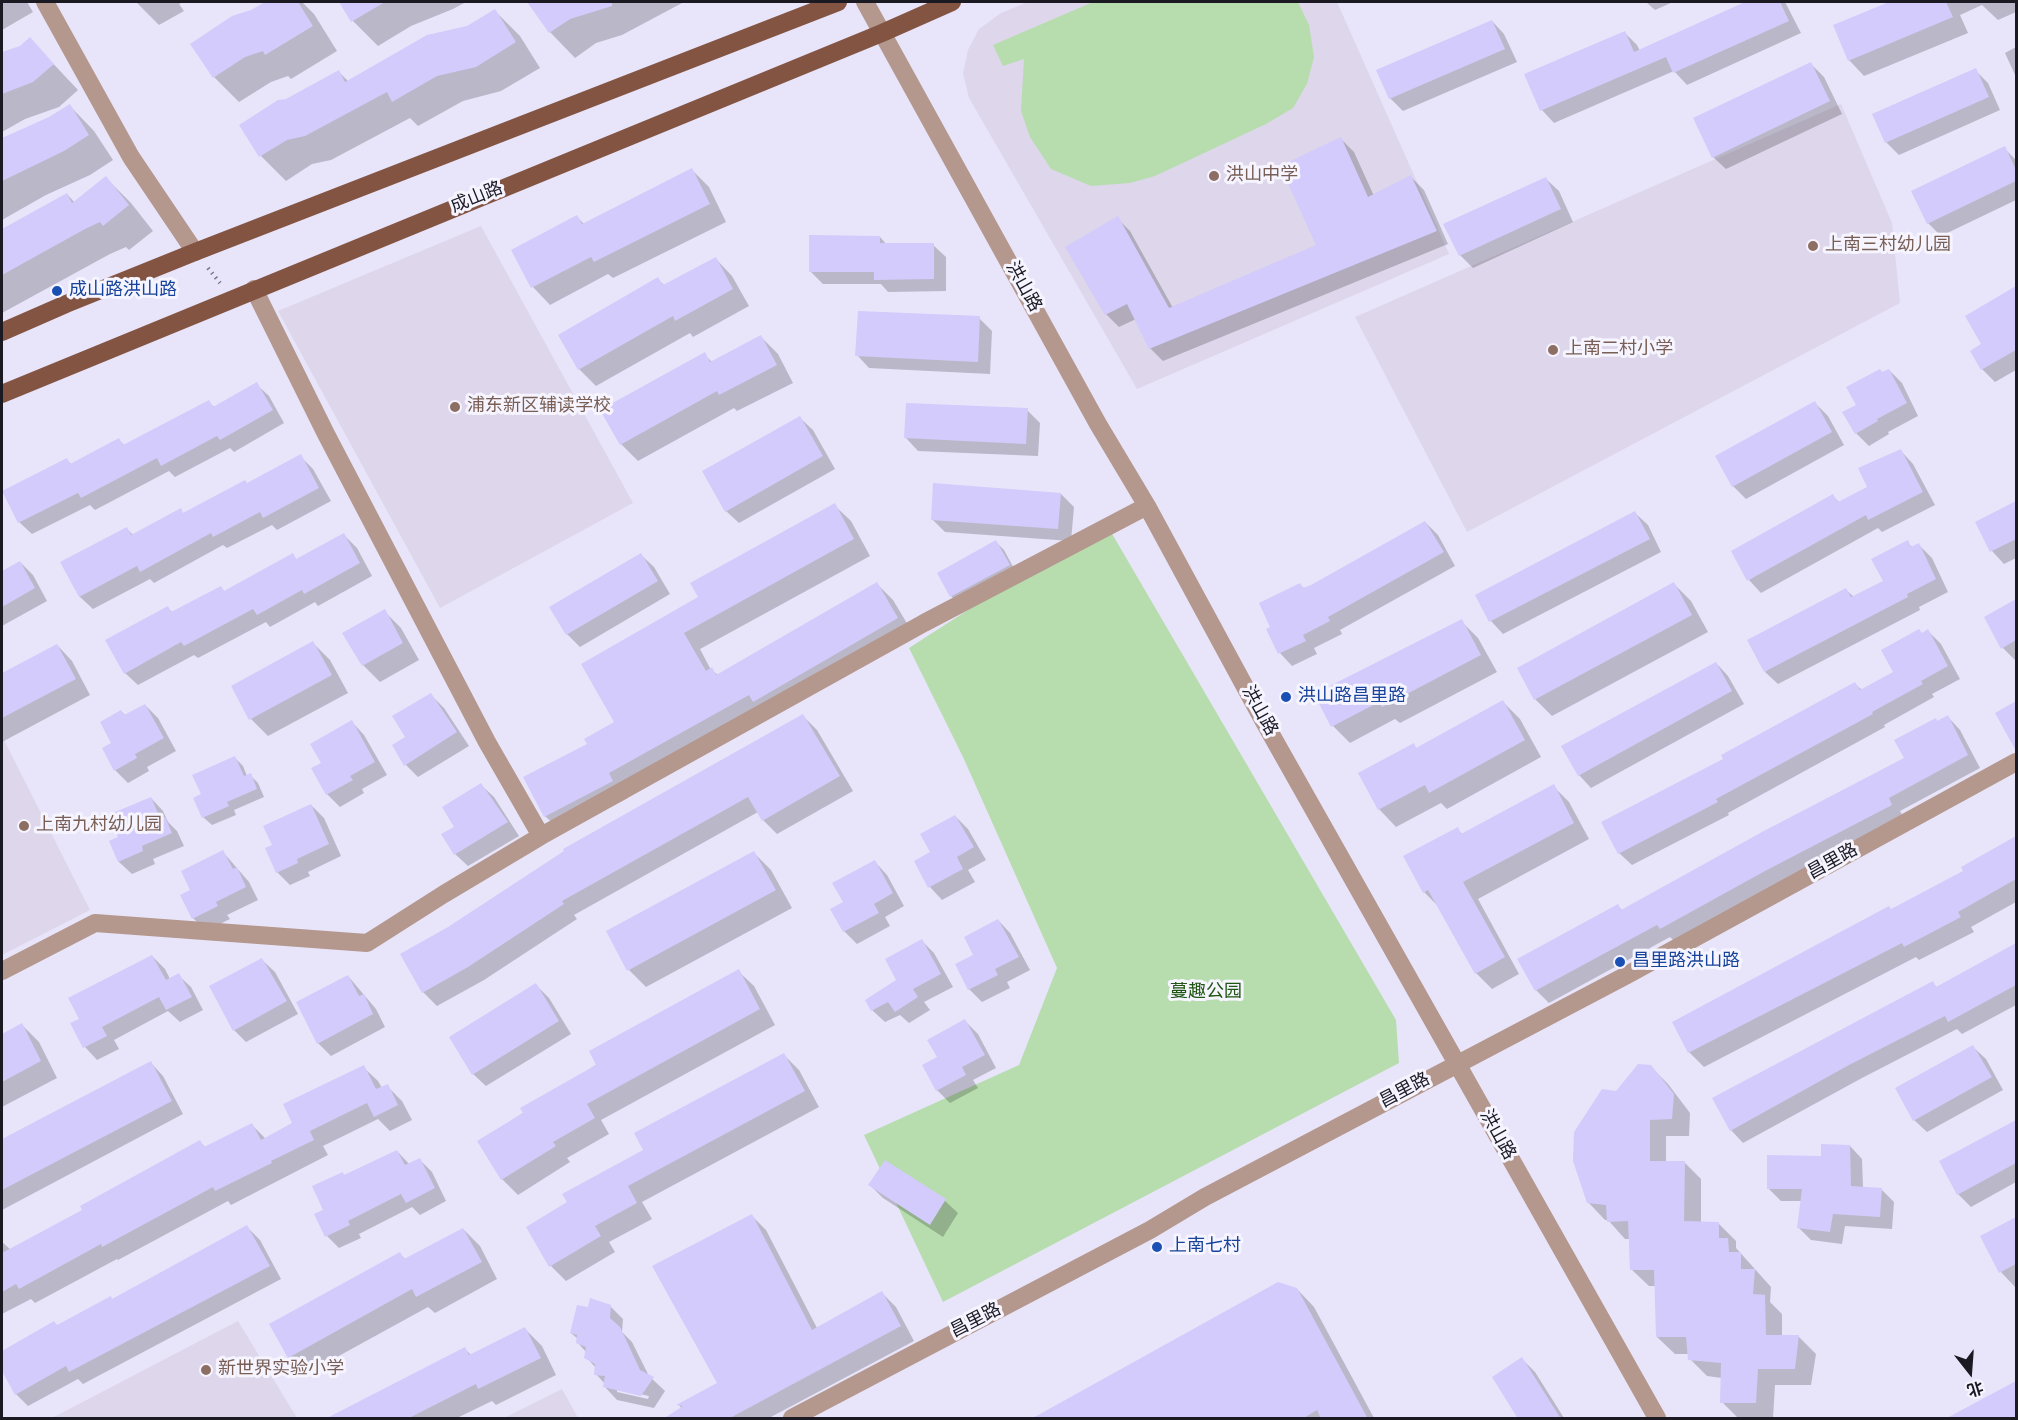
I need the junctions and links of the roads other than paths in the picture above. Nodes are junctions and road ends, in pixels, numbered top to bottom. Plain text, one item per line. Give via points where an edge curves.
1 (45, 2) edge
2 (838, 2) edge
3 (865, 2) edge
4 (952, 2) edge
5 (882, 33) junction
6 (195, 252) junction
7 (254, 289) junction
8 (2, 332) edge
9 (2, 394) edge
10 (1147, 506) junction
11 (2016, 762) edge
12 (541, 837) junction
13 (2, 971) edge
14 (1457, 1064) junction
15 (792, 1419) edge
16 (1658, 1419) edge

1 - 6 street via 131,158
2 - 6 main road
3 - 5 street, 洪山路
4 - 5 main road, 成山路
5 - 7 main road, 成山路
5 - 10 street, 洪山路
6 - 8 main road
7 - 9 main road, 成山路
7 - 12 street via 487,742
10 - 12 street via 924,623
10 - 14 street, 洪山路
11 - 14 street, 昌里路
12 - 13 street via 368,943 95,923
14 - 15 street, 昌里路
14 - 16 street, 洪山路

